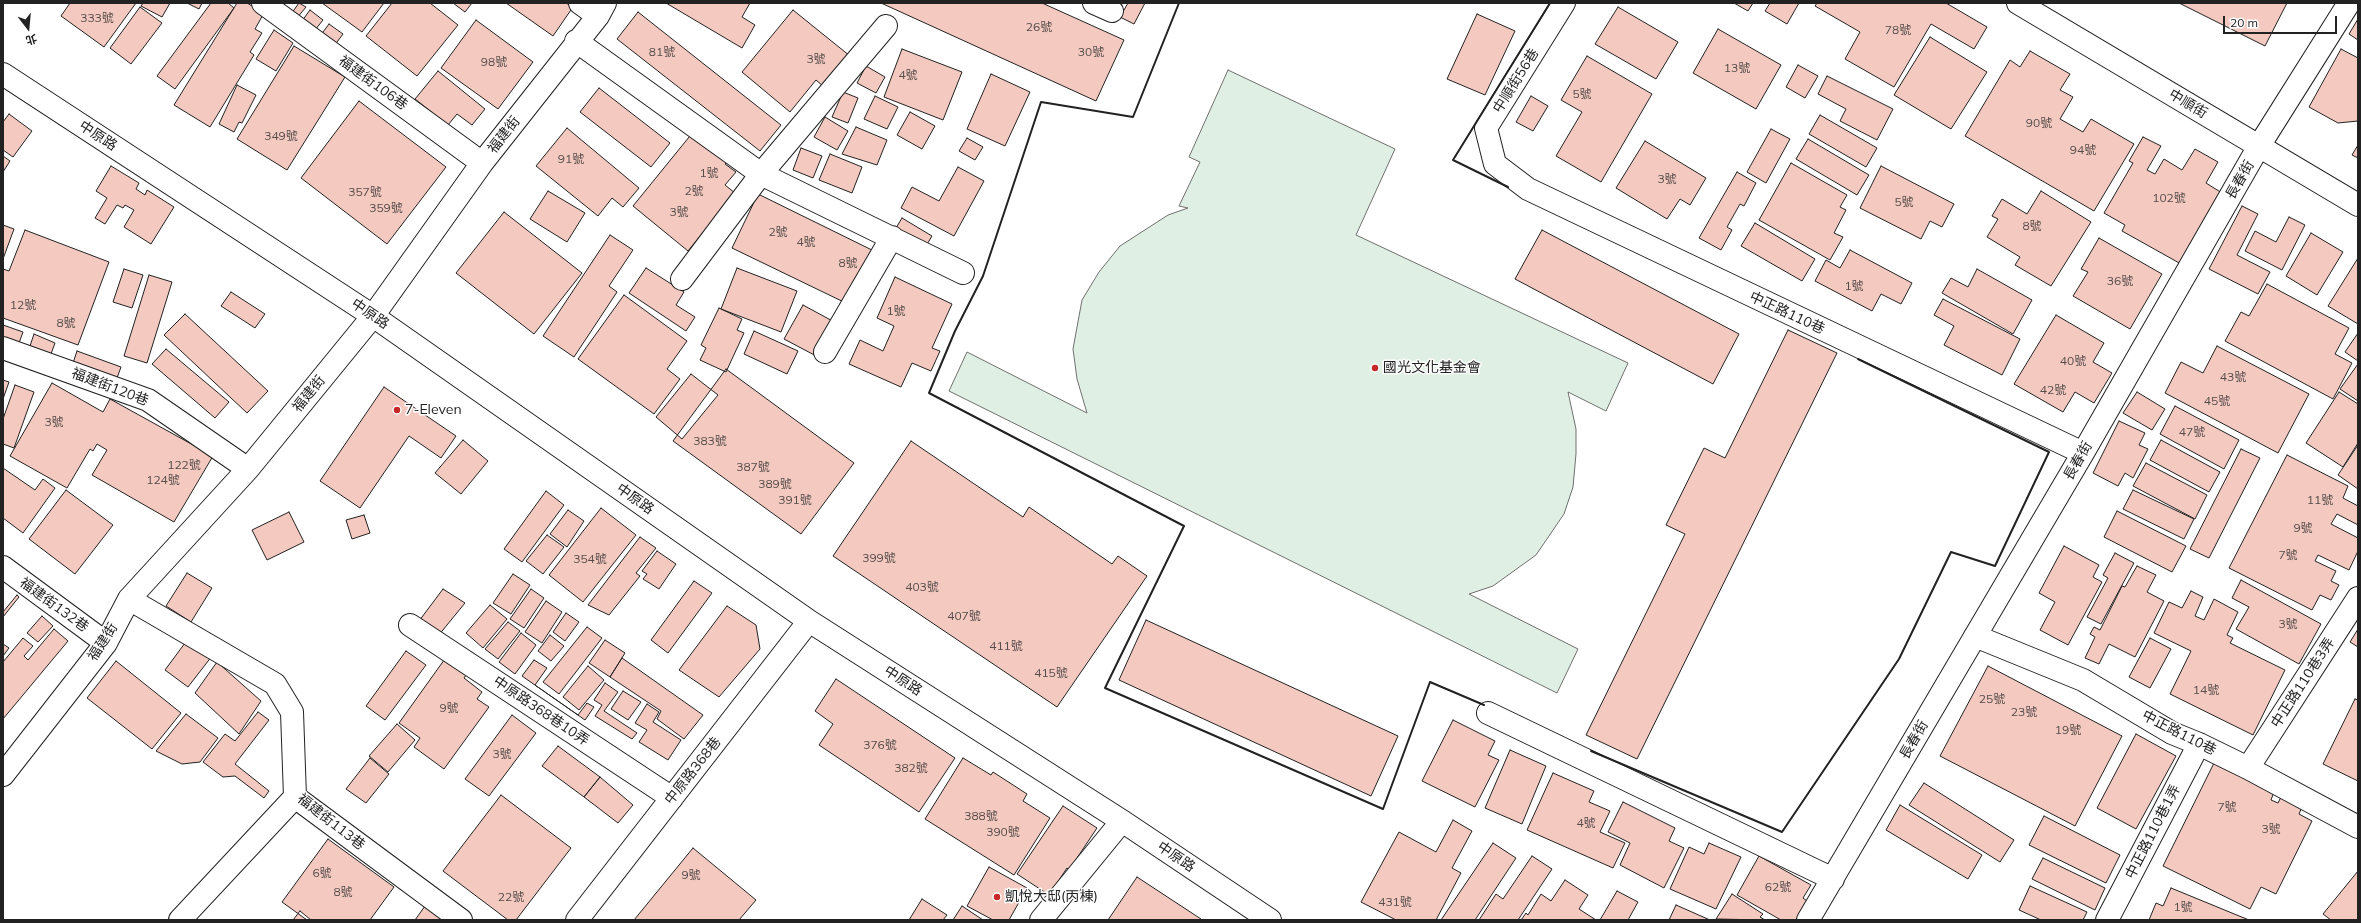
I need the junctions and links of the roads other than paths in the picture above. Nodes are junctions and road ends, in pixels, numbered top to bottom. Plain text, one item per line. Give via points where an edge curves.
1 (264, 3) edge
2 (580, 3) edge
3 (1564, 3) edge
4 (2018, 3) edge
5 (2349, 3) edge
6 (602, 10) edge
7 (886, 26) dead end
8 (576, 41) junction
9 (3, 74) edge
10 (2259, 146) junction
11 (482, 163) junction
12 (1495, 164) joint
13 (761, 174) junction
14 (2358, 205) edge
15 (892, 237) junction
16 (963, 273) dead end
17 (682, 279) dead end
18 (374, 316) junction
19 (3, 348) edge
20 (825, 352) dead end
21 (2083, 453) junction
22 (248, 469) junction
23 (3, 567) edge
24 (2358, 598) edge
25 (128, 599) junction
26 (809, 621) junction
27 (410, 625) dead end
28 (1975, 636) junction
29 (106, 643) junction
30 (1488, 713) dead end
31 (2199, 744) junction
32 (2248, 768) junction
33 (3, 775) edge
34 (295, 797) junction
35 (672, 798) junction
36 (1122, 821) junction
37 (2358, 827) edge
38 (1833, 879) junction
39 (180, 920) edge
40 (461, 920) edge
41 (577, 920) edge
42 (1041, 920) edge
43 (1270, 920) edge
44 (1808, 920) edge
45 (2107, 920) edge

1 - 11 street, 福建街106巷
2 - 6 street
3 - 12 street, 中順街56巷 via 1486,128
4 - 10 street, 中順街
5 - 10 street, 長春街
6 - 8 street, 福建街
7 - 13 street
8 - 11 street, 福建街
8 - 13 street
9 - 18 street, 中原路
10 - 14 street, 中順街
10 - 21 street, 長春街
11 - 18 street, 福建街
12 - 21 street, 中正路110巷 via 1528,190
13 - 15 street
13 - 17 street
15 - 16 street
15 - 20 street
18 - 22 street, 福建街
18 - 26 street, 中原路
19 - 22 street, 福建街120巷 via 148,400
21 - 28 street, 長春街
22 - 25 street, 福建街
23 - 29 street, 福建街132巷
24 - 32 street, 中正路110巷3弄
25 - 29 street, 福建街
25 - 34 street, 福建街113巷 via 275,684 292,712
26 - 35 street, 中原路368巷
26 - 36 street, 中原路
27 - 35 street, 中原路368巷10弄
28 - 31 street, 中正路110巷 via 2083,680 2172,733
28 - 38 street, 長春街
29 - 33 street, 福建街
30 - 38 street
31 - 32 street, 中正路110巷
31 - 45 street, 中正路110巷1弄
32 - 37 street, 中正路110巷
34 - 39 street
34 - 40 street, 福建街113巷
35 - 41 street, 中原路368巷
36 - 42 street
36 - 43 street, 中原路
38 - 44 street, 長春街

